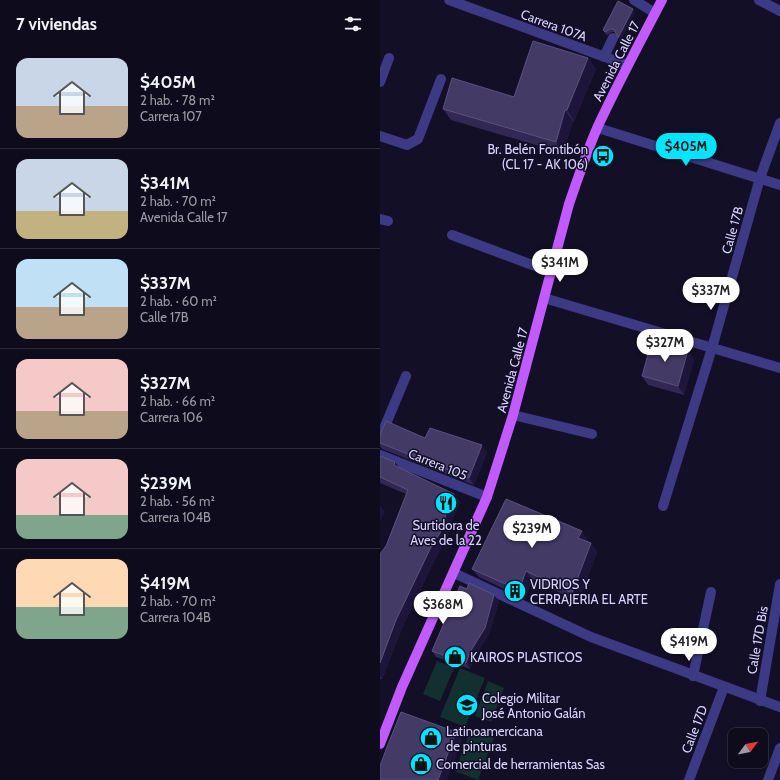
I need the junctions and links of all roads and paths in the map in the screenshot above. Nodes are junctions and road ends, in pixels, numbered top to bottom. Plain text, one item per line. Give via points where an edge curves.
1 (449, 0) edge
2 (662, 0) edge
3 (759, 0) edge
4 (632, 3) edge
5 (780, 11) edge
6 (655, 13) junction
7 (613, 38) dead end
8 (604, 57) junction
9 (389, 58) dead end
10 (627, 65) junction
11 (441, 79) dead end
12 (380, 82) edge
13 (780, 123) edge
14 (598, 128) junction
15 (380, 136) edge
16 (760, 178) junction
17 (780, 185) edge
18 (452, 235) dead end
19 (551, 272) junction
20 (544, 298) junction
21 (712, 348) junction
22 (780, 368) edge
23 (406, 376) dead end
24 (513, 415) junction
25 (592, 434) dead end
26 (380, 438) edge
27 (380, 455) edge
28 (487, 497) junction
29 (663, 506) dead end
30 (454, 573) junction
31 (780, 584) edge
32 (711, 592) dead end
33 (693, 676) junction
34 (724, 687) junction
35 (760, 701) junction
36 (780, 707) edge
37 (380, 744) edge
38 (780, 748) edge
39 (689, 780) edge
40 (768, 780) edge

1 - 8 street, Carrera 107A
2 - 6 main road, Avenida Calle 17
3 - 5 street
4 - 6 street
6 - 10 main road, Avenida Calle 17
7 - 8 street
8 - 10 street, Carrera 107A
9 - 12 street
10 - 14 main road, Avenida Calle 17
11 - 15 street via 418,139 407,145
13 - 16 street, Calle 17B
14 - 16 street
14 - 19 main road, Avenida Calle 17 via 570,204
16 - 17 street
16 - 21 street, Calle 17B
18 - 19 street
19 - 20 main road, Avenida Calle 17
20 - 21 street
20 - 24 main road, Avenida Calle 17
21 - 22 street
21 - 29 street, Calle 17B
23 - 26 street
24 - 25 street
24 - 28 main road, Avenida Calle 17
27 - 28 street, Carrera 105
28 - 30 main road, Avenida Calle 17
30 - 33 street via 591,637
30 - 37 main road, Avenida Calle 17 via 402,687
31 - 35 street, Calle 17D Bis
32 - 33 street
33 - 34 street
34 - 35 street
34 - 39 street, Calle 17D
35 - 36 street
38 - 40 street

